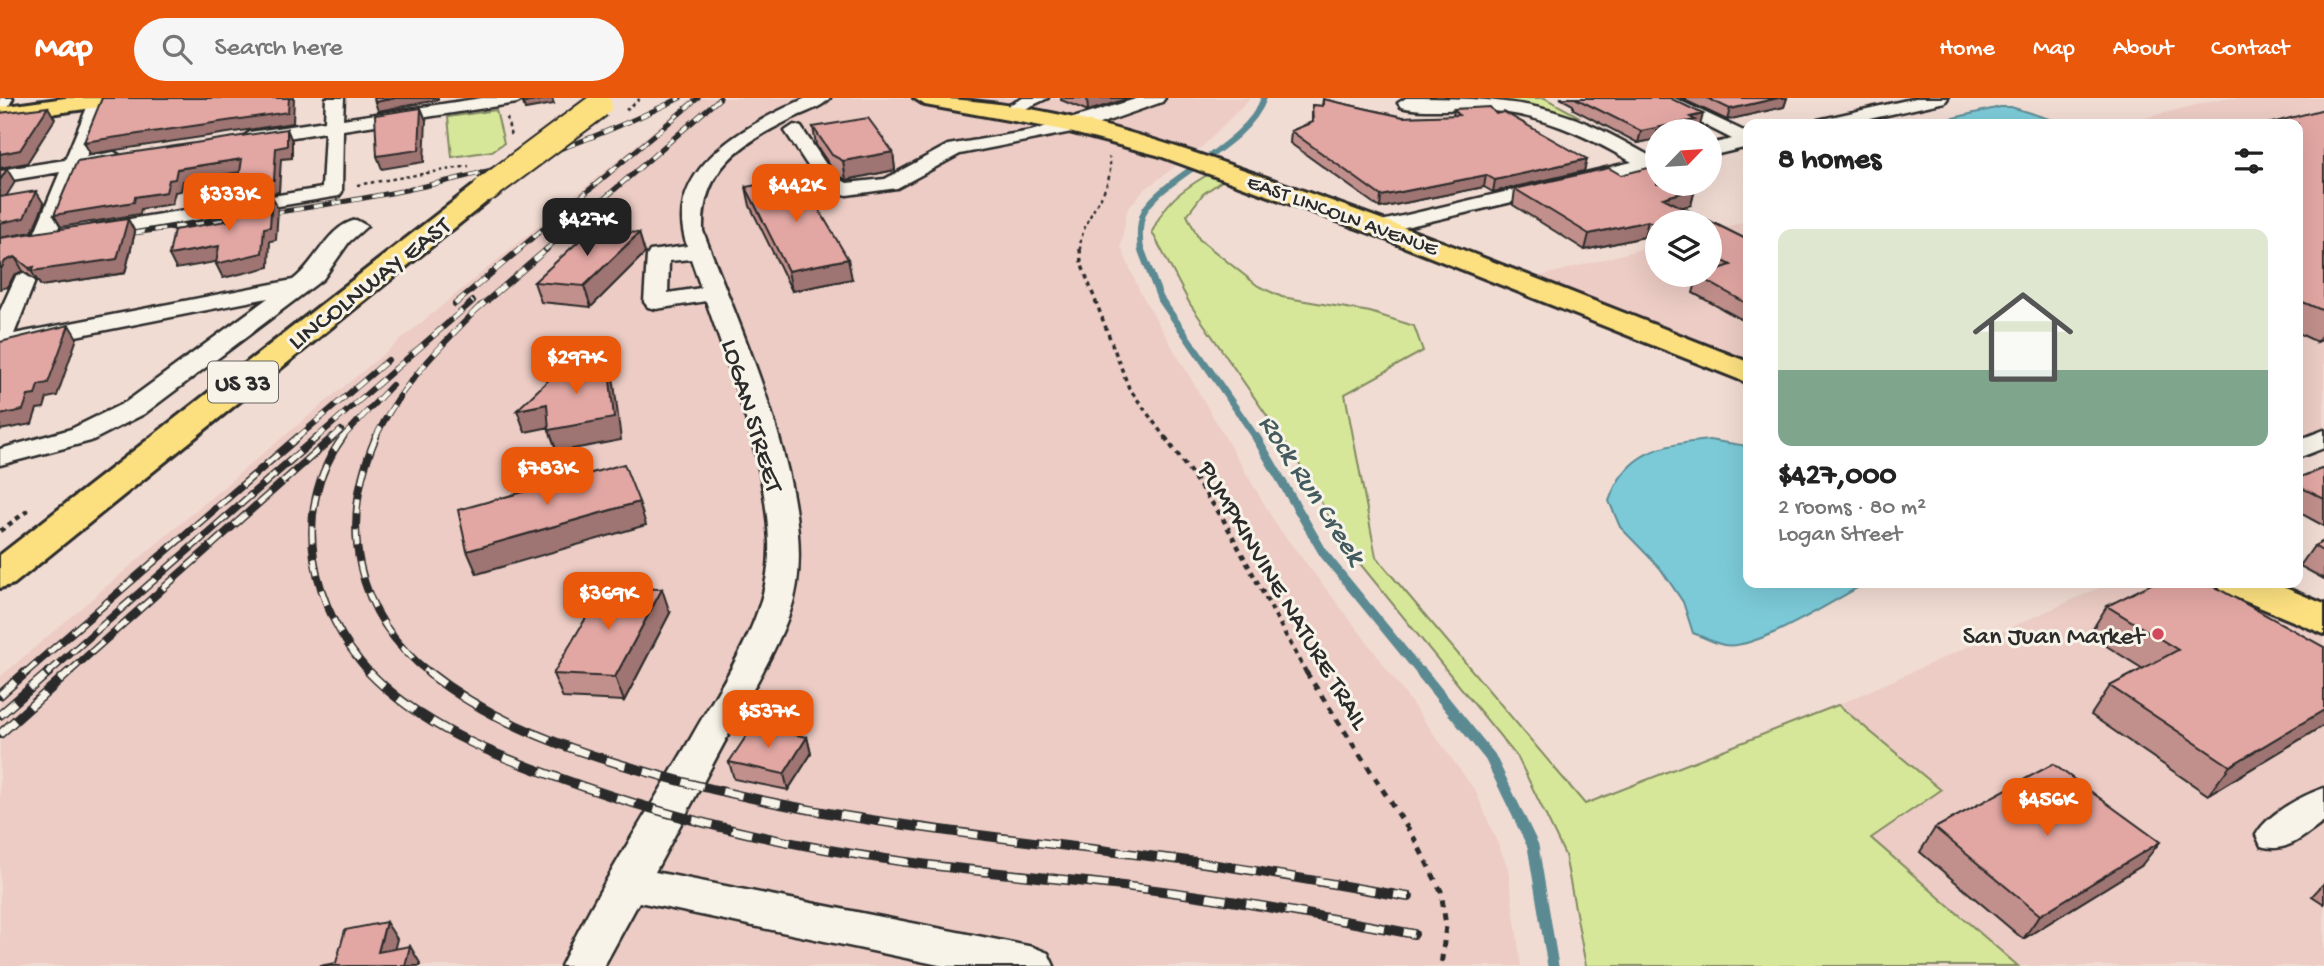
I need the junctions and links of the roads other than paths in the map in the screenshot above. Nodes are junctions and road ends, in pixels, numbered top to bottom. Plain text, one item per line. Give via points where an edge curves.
1 (5, 98) edge
2 (335, 98) edge
3 (821, 98) edge
4 (925, 98) edge
5 (1039, 98) edge
6 (1156, 98) edge
7 (1660, 98) edge
8 (1938, 98) edge
9 (104, 99) edge
10 (510, 99) edge
11 (604, 102) edge
12 (49, 103) edge
13 (1407, 103) dead end
14 (0, 107) edge
15 (1006, 111) junction
16 (0, 114) edge
17 (1846, 119) edge
18 (334, 125) junction
19 (1072, 125) junction
20 (794, 131) dead end
21 (1743, 139) edge
22 (233, 140) edge
23 (1743, 142) edge
24 (1722, 147) edge
25 (139, 155) edge
26 (1645, 159) edge
27 (71, 165) junction
28 (1645, 165) edge
29 (0, 176) edge
30 (356, 226) dead end
31 (1380, 227) junction
32 (43, 239) junction
33 (22, 243) edge
34 (700, 251) junction
35 (24, 281) edge
36 (302, 284) junction
37 (715, 293) junction
38 (0, 341) edge
39 (1743, 371) edge
40 (2324, 439) edge
41 (2303, 448) edge
42 (0, 457) edge
43 (0, 575) edge
44 (2249, 588) edge
45 (2324, 620) edge
46 (2324, 803) edge
47 (2275, 835) dead end
48 (628, 883) junction
49 (582, 966) edge
50 (1033, 966) edge

1 - 14 street
2 - 18 street
3 - 34 street, LOGAN STREET via 761,127 722,157 697,184 689,215
4 - 15 main road, EAST LINCOLN AVENUE
5 - 15 street
6 - 19 street
7 - 21 street
8 - 17 street
9 - 12 main road
9 - 27 street
10 - 18 street
11 - 43 main road, LINCOLNWAY EAST / US 33, bridge via 480,177
12 - 16 main road
13 - 26 street via 1501,106 1539,113
15 - 19 main road, EAST LINCOLN AVENUE
18 - 22 street
18 - 32 street via 332,192
19 - 20 street via 955,149 890,184 848,189 826,179
19 - 31 main road, EAST LINCOLN AVENUE via 1166,150
23 - 24 street
25 - 27 street
27 - 29 street
27 - 32 street
28 - 31 street
30 - 36 street
31 - 39 main road, EAST LINCOLN AVENUE
32 - 33 street
34 - 37 street, LOGAN STREET
34 - 37 street via 658,256 656,302
35 - 38 street
36 - 38 street
36 - 42 street via 135,408 66,440
37 - 48 street, LOGAN STREET via 776,475 784,543 782,573 775,611 745,673
40 - 41 street
44 - 45 main road
46 - 47 street
48 - 49 street, LOGAN STREET
48 - 50 street

